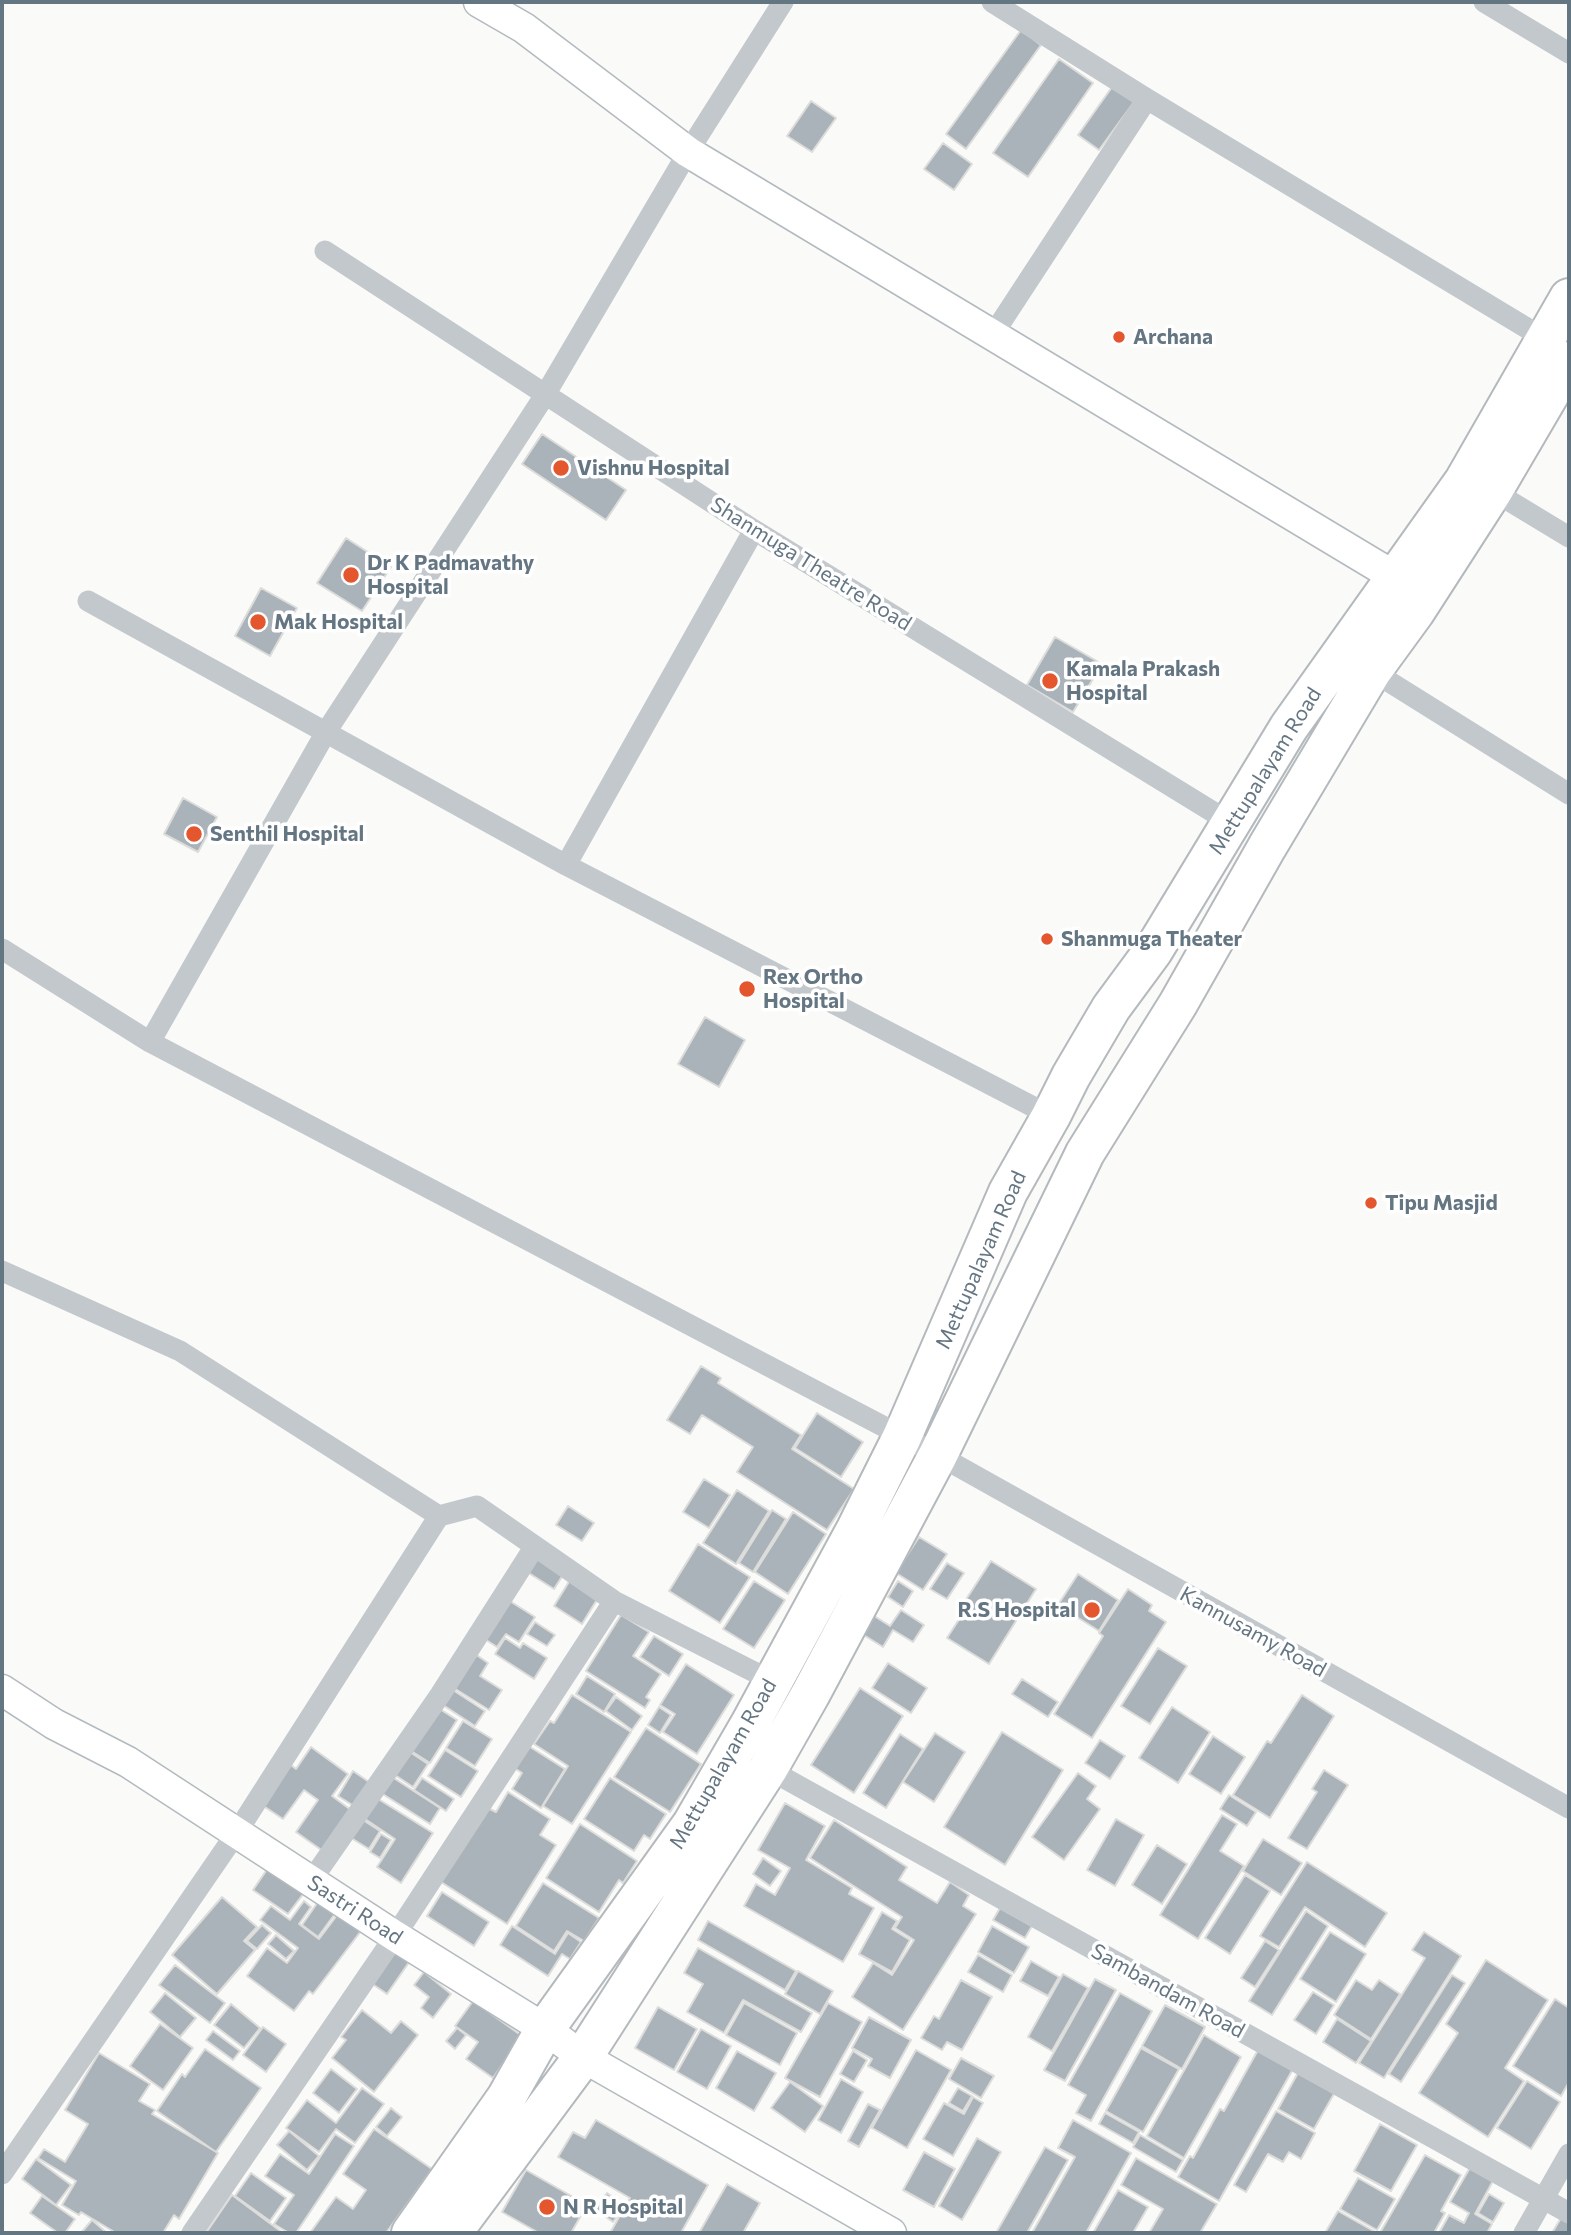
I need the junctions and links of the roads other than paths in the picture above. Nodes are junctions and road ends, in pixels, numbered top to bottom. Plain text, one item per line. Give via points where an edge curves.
1 (479, 2) edge
2 (783, 2) edge
3 (992, 2) edge
4 (1483, 2) edge
5 (1569, 53) edge
6 (1147, 99) junction
7 (688, 152) junction
8 (325, 251) dead end
9 (1569, 298) edge
10 (992, 336) junction
11 (1557, 350) edge
12 (545, 395) junction
13 (1493, 491) junction
14 (754, 530) junction
15 (1569, 537) edge
16 (1410, 587) junction
17 (88, 601) dead end
18 (1372, 671) junction
19 (326, 732) junction
20 (1569, 794) edge
21 (1231, 823) junction
22 (566, 865) junction
23 (2, 949) edge
24 (150, 1042) junction
25 (1051, 1116) junction
26 (2, 1271) edge
27 (902, 1437) junction
28 (938, 1455) junction
29 (439, 1516) junction
30 (535, 1546) junction
31 (614, 1601) junction
32 (2, 1670) edge
33 (772, 1681) junction
34 (2, 1690) edge
35 (128, 1762) junction
36 (768, 1769) junction
37 (1569, 1808) edge
38 (237, 1832) junction
39 (311, 1881) junction
40 (395, 1936) junction
41 (545, 2029) junction
42 (583, 2057) junction
43 (1569, 2154) edge
44 (2, 2174) edge
45 (1543, 2200) junction
46 (1569, 2213) edge
47 (192, 2233) edge
48 (411, 2233) edge
49 (452, 2233) edge
50 (891, 2233) edge
51 (1524, 2233) edge

1 - 7 main road via 523,28
2 - 7 street
3 - 6 street
4 - 5 street
6 - 10 street
6 - 11 street
7 - 10 main road
7 - 12 street
8 - 12 street, Shanmuga Theatre Road
9 - 11 highway, Mettupalayam Road
10 - 16 main road
11 - 13 highway, Mettupalayam Road
11 - 16 highway, Mettupalayam Road via 1464,481
12 - 14 street, Shanmuga Theatre Road
12 - 19 street
13 - 15 street
13 - 16 highway, Mettupalayam Road
14 - 21 street, Shanmuga Theatre Road
14 - 22 street
16 - 18 highway, Mettupalayam Road via 1415,612
16 - 21 highway, Mettupalayam Road via 1289,727
17 - 19 street
18 - 20 street
18 - 28 highway, Mettupalayam Road via 1178,1004 1085,1153
19 - 22 street
19 - 24 street
21 - 25 highway, Mettupalayam Road via 1153,951 1111,1008
22 - 25 street
23 - 24 street, Kannusamy Road
24 - 27 street, Kannusamy Road
25 - 27 highway, Mettupalayam Road via 1008,1192
26 - 29 street via 180,1352
27 - 28 street, Kannusamy Road
27 - 33 highway, Mettupalayam Road
28 - 36 highway, Mettupalayam Road
28 - 37 street, Kannusamy Road
29 - 30 street via 477,1506
29 - 38 street
30 - 31 street
30 - 39 street via 440,1695
31 - 33 street
31 - 40 street
32 - 35 main road, Sastri Road via 91,1730
33 - 41 highway, Mettupalayam Road via 692,1824
34 - 35 main road, Sastri Road via 54,1724
35 - 38 main road, Sastri Road
36 - 42 highway, Mettupalayam Road
36 - 45 street, Sambandam Road
38 - 39 main road, Sastri Road
38 - 44 street
39 - 40 main road, Sastri Road
40 - 41 main road, Sastri Road
40 - 47 street
41 - 42 main road, Sastri Road
41 - 48 highway, Mettupalayam Road via 506,2098
42 - 49 highway, Mettupalayam Road
42 - 50 main road, Sastri Road
43 - 45 street
45 - 46 street, Sambandam Road
45 - 51 street

